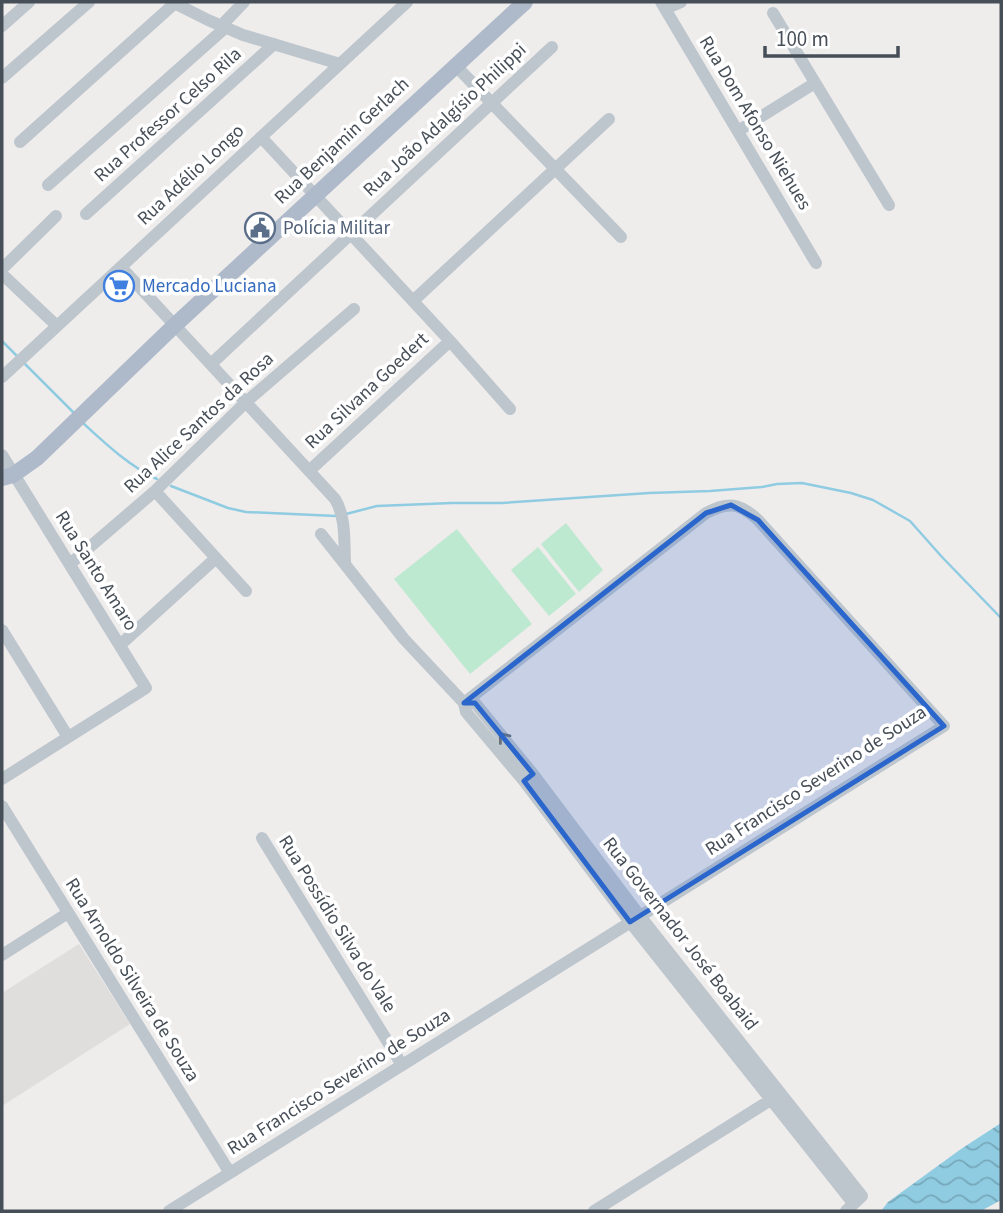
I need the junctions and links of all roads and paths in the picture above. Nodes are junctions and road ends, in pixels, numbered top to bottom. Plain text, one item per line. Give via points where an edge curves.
1 (29, 2) edge
2 (89, 2) edge
3 (173, 2) edge
4 (244, 2) edge
5 (407, 2) edge
6 (525, 2) edge
7 (681, 2) edge
8 (663, 6) edge
9 (773, 13) dead end
10 (2, 26) edge
11 (223, 27) junction
12 (274, 44) junction
13 (552, 47) dead end
14 (340, 64) junction
15 (455, 65) junction
16 (2, 78) edge
17 (815, 83) junction
18 (492, 103) junction
19 (609, 119) dead end
20 (738, 131) junction
21 (261, 136) junction
22 (20, 142) dead end
23 (555, 169) junction
24 (48, 185) dead end
25 (315, 195) junction
26 (889, 205) dead end
27 (86, 214) dead end
28 (56, 216) dead end
29 (351, 233) junction
30 (621, 237) dead end
31 (816, 263) dead end
32 (121, 267) junction
33 (2, 272) edge
34 (413, 301) junction
35 (354, 309) dead end
36 (175, 325) junction
37 (57, 326) junction
38 (450, 341) junction
39 (211, 364) junction
40 (2, 377) edge
41 (246, 402) junction
42 (510, 409) dead end
43 (2, 455) edge
44 (309, 471) junction
45 (7, 476) edge
46 (155, 491) junction
47 (321, 534) dead end
48 (216, 558) junction
49 (345, 562) junction
50 (70, 564) junction
51 (246, 591) dead end
52 (2, 630) edge
53 (120, 645) junction
54 (464, 703) junction
55 (68, 737) junction
56 (2, 779) edge
57 (2, 806) edge
58 (262, 838) dead end
59 (68, 913) junction
60 (635, 919) junction
61 (2, 955) edge
62 (402, 1065) junction
63 (776, 1097) junction
64 (230, 1173) junction
65 (854, 1203) edge
66 (169, 1211) edge
67 (594, 1211) edge

1 - 10 street
2 - 16 street
3 - 11 street
3 - 22 street
4 - 11 street
5 - 14 street, Rua Adélio Longo
6 - 15 main road, Rua Benjamin Gerlach
7 - 8 street
8 - 20 street, Rua Dom Afonso Niehues
9 - 17 street
11 - 12 street
11 - 24 street
12 - 14 street
12 - 27 street, Rua Professor Celso Rila
13 - 18 street, Rua João Adalgísio Philippi
14 - 21 street, Rua Adélio Longo
15 - 18 street
15 - 25 main road, Rua Benjamin Gerlach
17 - 20 street
17 - 26 street
18 - 23 street
18 - 29 street, Rua João Adalgísio Philippi
19 - 23 street
20 - 31 street, Rua Dom Afonso Niehues
21 - 25 street
21 - 32 street, Rua Adélio Longo
23 - 30 street
23 - 34 street
25 - 29 street
25 - 36 main road, Rua Benjamin Gerlach
28 - 33 street
29 - 34 street
29 - 39 street, Rua João Adalgísio Philippi
32 - 36 street
32 - 37 street, Rua Adélio Longo
33 - 37 street
34 - 38 street
35 - 41 street, Rua Alice Santos da Rosa
36 - 39 street
36 - 45 main road, Rua Benjamin Gerlach via 37,458
37 - 40 street, Rua Adélio Longo
38 - 42 street
38 - 44 street, Rua Silvana Goedert
39 - 41 street
41 - 44 street
41 - 46 street, Rua Alice Santos da Rosa
43 - 45 street, Rua Santo Amaro
44 - 49 street via 341,512
45 - 50 street, Rua Santo Amaro
46 - 48 street
46 - 50 street, Rua Alice Santos da Rosa
47 - 49 street, Rua Governador José Boabaid
48 - 51 street
48 - 53 street
49 - 54 street, Rua Governador José Boabaid via 404,639
50 - 53 street, Rua Santo Amaro
52 - 55 street
53 - 55 street, Rua Santo Amaro via 146,688
54 - 60 street, Rua Governador José Boabaid via 466,712 528,777
54 - 60 street, Rua Francisco Severino de Souza via 706,513 731,505 758,520 944,726
55 - 56 street
57 - 59 street, Rua Arnoldo Silveira de Souza
58 - 62 street, Rua Possídio Silva do Vale
59 - 61 street
59 - 64 street, Rua Arnoldo Silveira de Souza
60 - 62 street, Rua Francisco Severino de Souza
60 - 63 street, Rua Governador José Boabaid
62 - 64 street, Rua Francisco Severino de Souza
63 - 65 street, Rua Governador José Boabaid
63 - 67 street
64 - 66 street, Rua Francisco Severino de Souza

